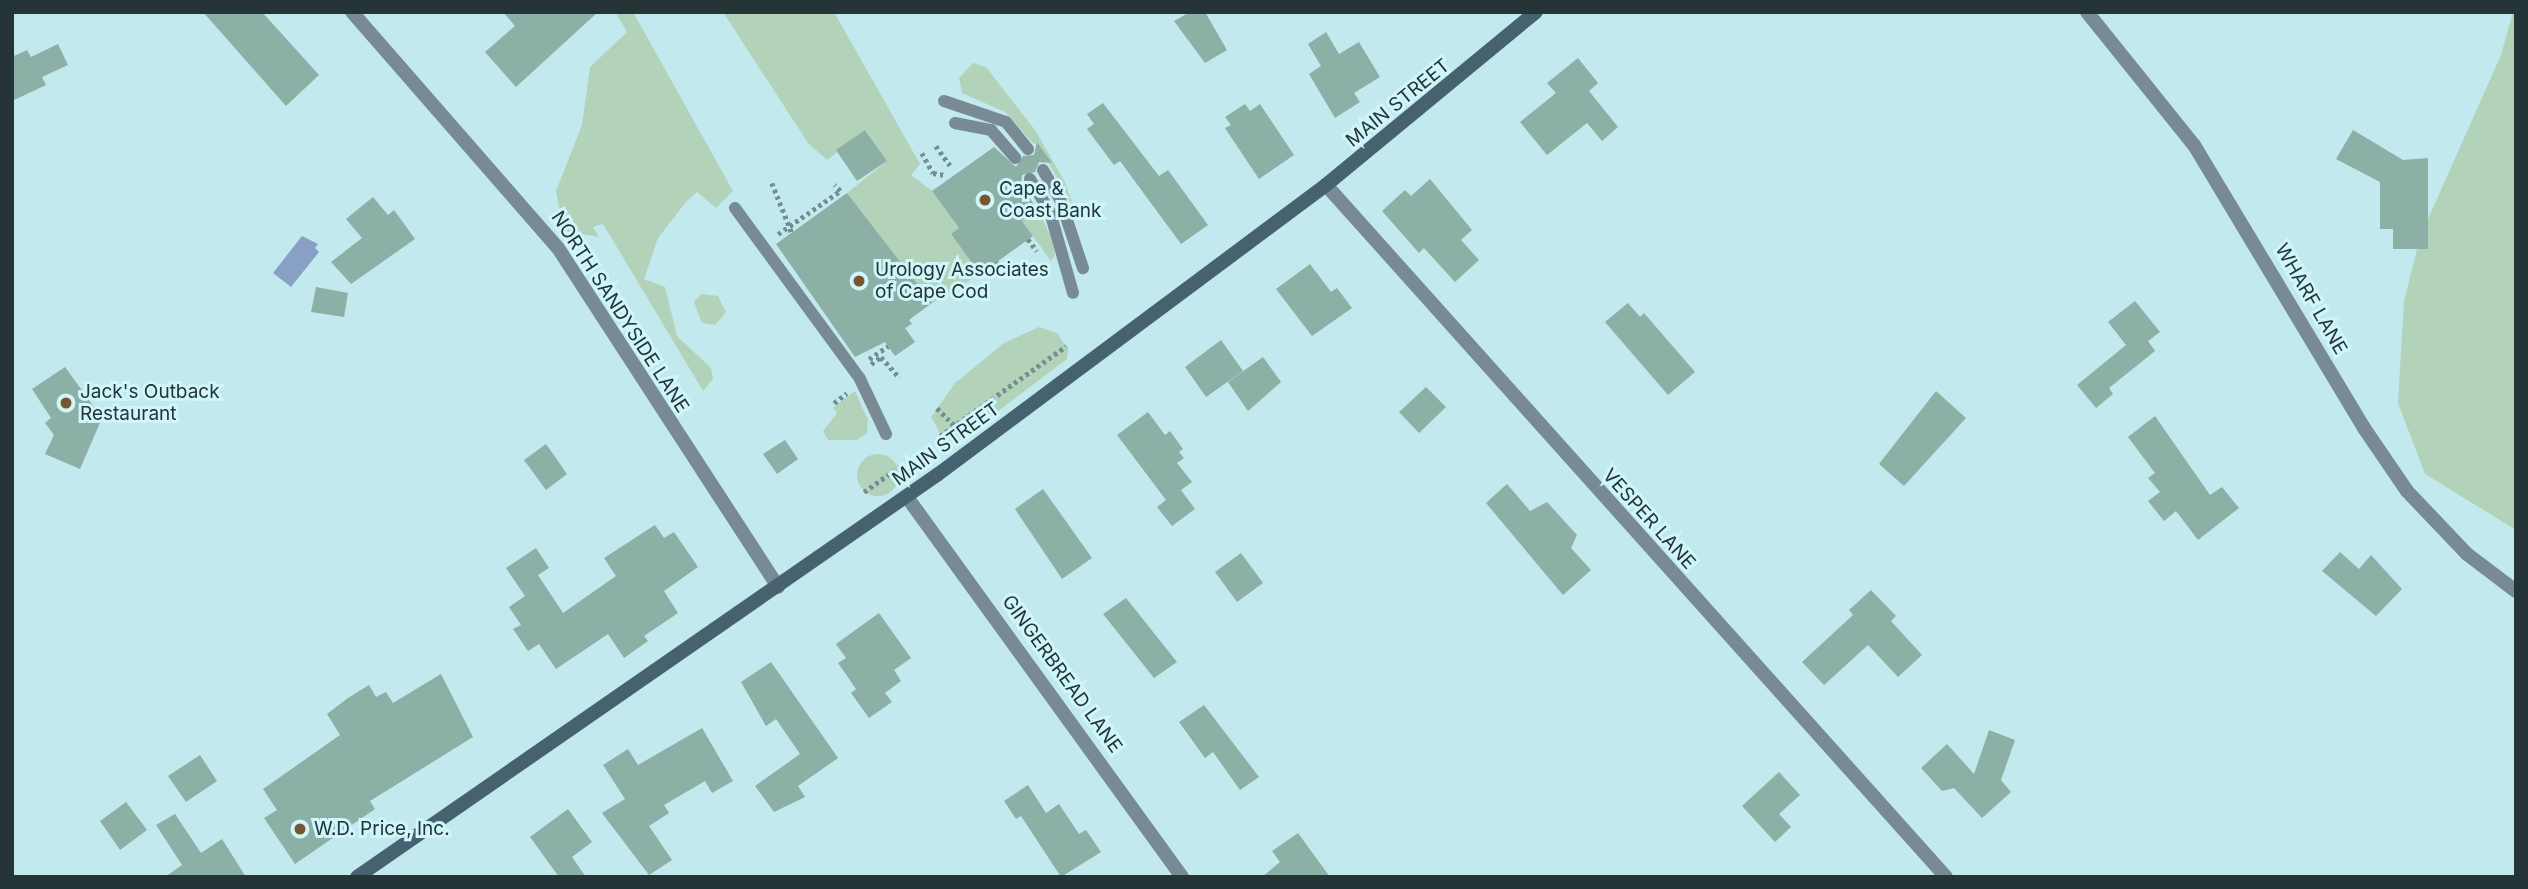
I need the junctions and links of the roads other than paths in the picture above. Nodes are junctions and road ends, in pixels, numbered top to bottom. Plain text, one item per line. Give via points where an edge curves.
1 (352, 12) edge
2 (1536, 12) edge
3 (2087, 12) edge
4 (944, 101) dead end
5 (955, 123) dead end
6 (1028, 149) dead end
7 (1015, 158) dead end
8 (1043, 170) dead end
9 (1030, 179) dead end
10 (1325, 185) junction
11 (735, 208) dead end
12 (1083, 268) dead end
13 (1073, 293) dead end
14 (886, 433) dead end
15 (907, 497) junction
16 (778, 587) junction
17 (2516, 591) edge
18 (357, 877) edge
19 (1182, 877) edge
20 (1946, 877) edge

1 - 16 street, NORTH SANDYSIDE LANE via 552,239
2 - 10 main road, MAIN STREET
3 - 17 street, WHARF LANE via 2194,145 2364,428 2407,491 2468,554
4 - 6 lane via 1006,122
5 - 7 lane via 991,130
8 - 12 lane via 1060,199
9 - 13 lane via 1050,212
10 - 15 main road, MAIN STREET
10 - 20 street, VESPER LANE
11 - 14 lane via 860,379
15 - 16 main road, MAIN STREET
15 - 19 street, GINGERBREAD LANE
16 - 18 main road, MAIN STREET

